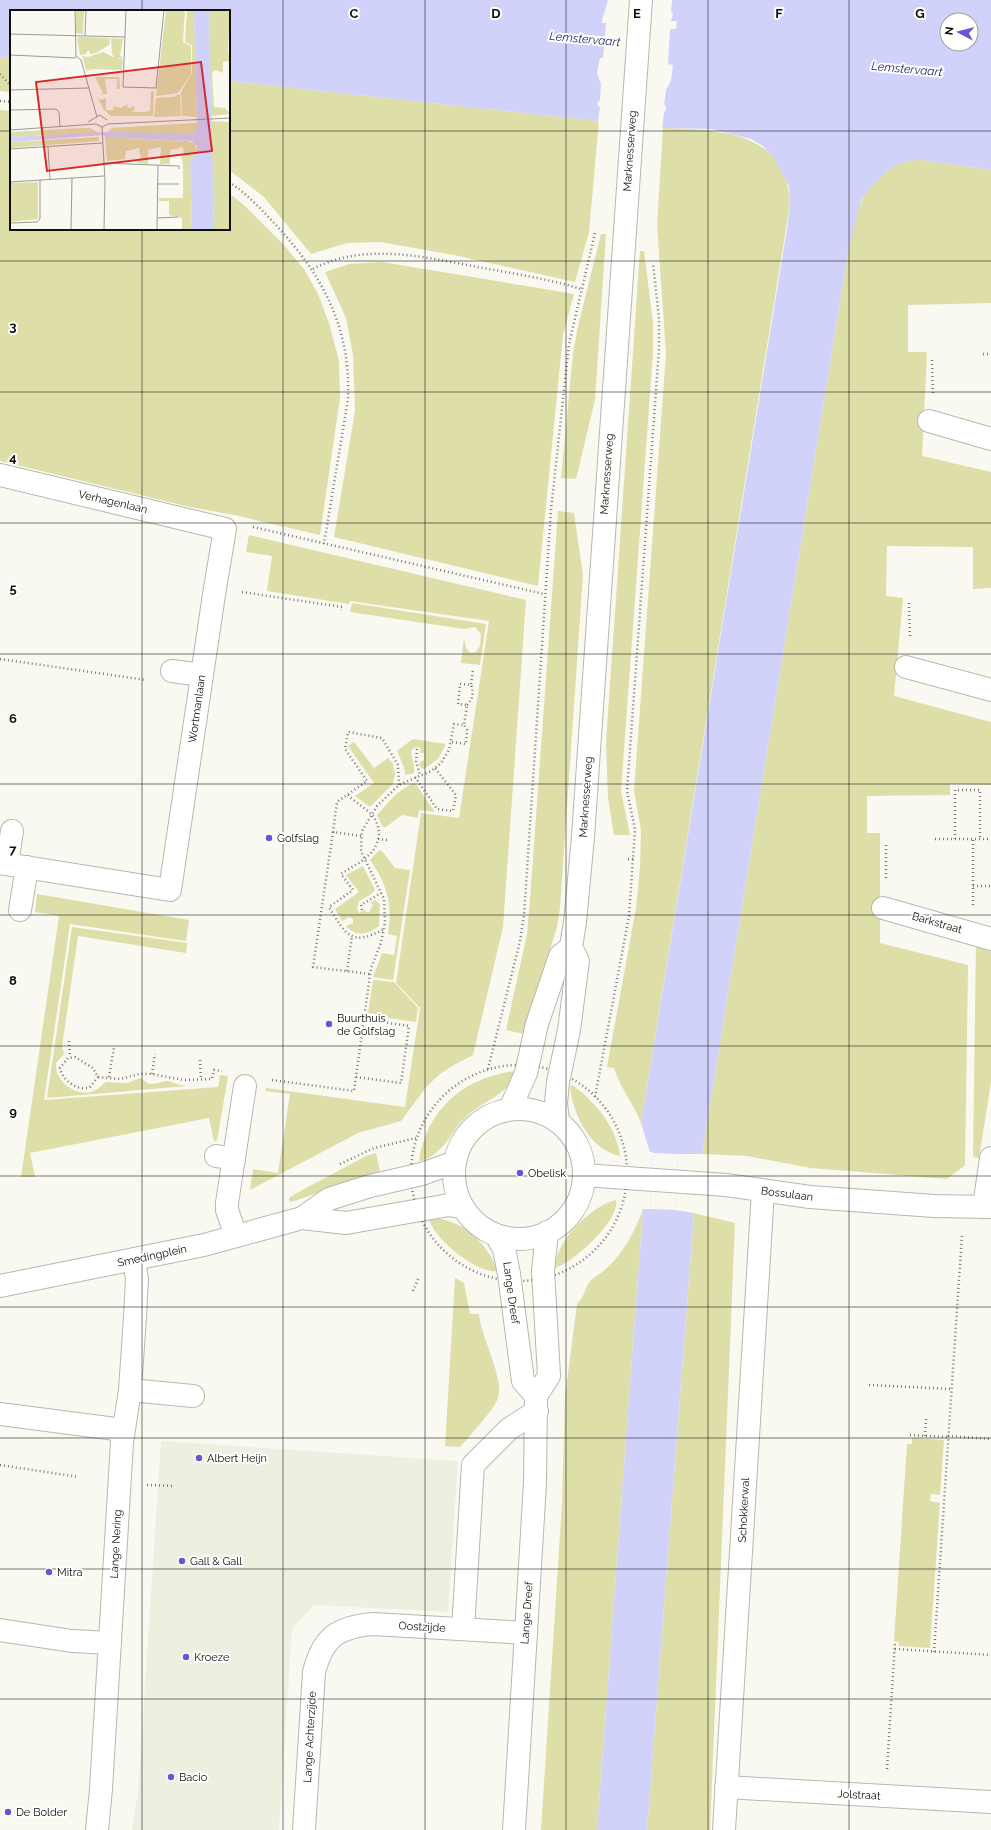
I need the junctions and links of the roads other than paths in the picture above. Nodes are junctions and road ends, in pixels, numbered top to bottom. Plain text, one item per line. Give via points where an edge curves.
1 (641, 0) edge
2 (929, 421) dead end
3 (991, 439) edge
4 (0, 475) edge
5 (225, 529) joint
6 (908, 667) road end
7 (172, 671) dead end
8 (202, 675) junction
9 (991, 690) edge
10 (12, 831) dead end
11 (11, 865) edge
12 (884, 908) road end
13 (20, 910) dead end
14 (991, 939) edge
15 (571, 947) junction
16 (245, 1086) dead end
17 (510, 1109) junction
18 (558, 1121) junction
19 (991, 1158) edge
20 (455, 1162) junction
21 (584, 1175) junction
22 (763, 1191) junction
23 (463, 1207) junction
24 (988, 1207) edge
25 (302, 1218) junction
26 (547, 1232) junction
27 (496, 1235) junction
28 (236, 1236) junction
29 (134, 1260) junction
30 (0, 1286) edge
31 (130, 1390) junction
32 (193, 1396) dead end
33 (536, 1403) junction
34 (0, 1414) edge
35 (123, 1430) junction
36 (0, 1630) edge
37 (463, 1630) junction
38 (526, 1633) junction
39 (110, 1643) junction
40 (324, 1646) joint
41 (726, 1787) junction
42 (991, 1802) edge
43 (97, 1830) edge
44 (304, 1830) edge
45 (514, 1830) edge
46 (724, 1830) edge

1 - 15 street, Marknesserweg via 584,829
2 - 3 street
4 - 5 street, Verhagenlaan
5 - 8 street, Wortmanlaan
6 - 9 street
7 - 8 street
8 - 11 street, Wortmanlaan via 170,890
10 - 11 street
11 - 13 street
12 - 14 street, Barkstraat
15 - 17 street via 560,956 537,1024 526,1073
15 - 18 street, Marknesserweg via 578,961 569,1030 558,1082
16 - 28 street via 225,1158 227,1210
17 - 18 street via 535,1110
17 - 20 street via 490,1115 474,1126 462,1143
18 - 21 street via 567,1129 580,1150 584,1162
19 - 24 street
20 - 23 street via 455,1185
20 - 25 street, Smedingplein via 422,1174 329,1199
21 - 22 street, Bossulaan via 726,1185
21 - 26 street via 578,1203 560,1225
22 - 24 street, Bossulaan via 818,1198
22 - 41 street, Schokkerwal
23 - 25 street, Smedingplein via 449,1205 346,1223
23 - 27 street via 477,1224
25 - 28 street, Smedingplein
26 - 27 street via 522,1239
26 - 33 street via 543,1271 549,1376
27 - 33 street, Lange Dreef via 504,1249 509,1274 523,1381
28 - 29 street, Smedingplein
29 - 30 street, Smedingplein
29 - 31 street, Lange Nering via 137,1279
31 - 32 street
31 - 35 street, Lange Nering
33 - 37 street via 473,1465
33 - 38 street, Lange Dreef via 535,1483
34 - 35 street
35 - 39 street, Lange Nering
36 - 39 street via 72,1641
37 - 38 street, Oostzijde
37 - 40 street, Oostzijde via 373,1624 337,1632
38 - 45 street, Lange Dreef
39 - 43 street, Lange Nering
40 - 44 street, Lange Achterzijde via 316,1662 312,1684
41 - 42 street, Jolstraat
41 - 46 street, Schokkerwal

